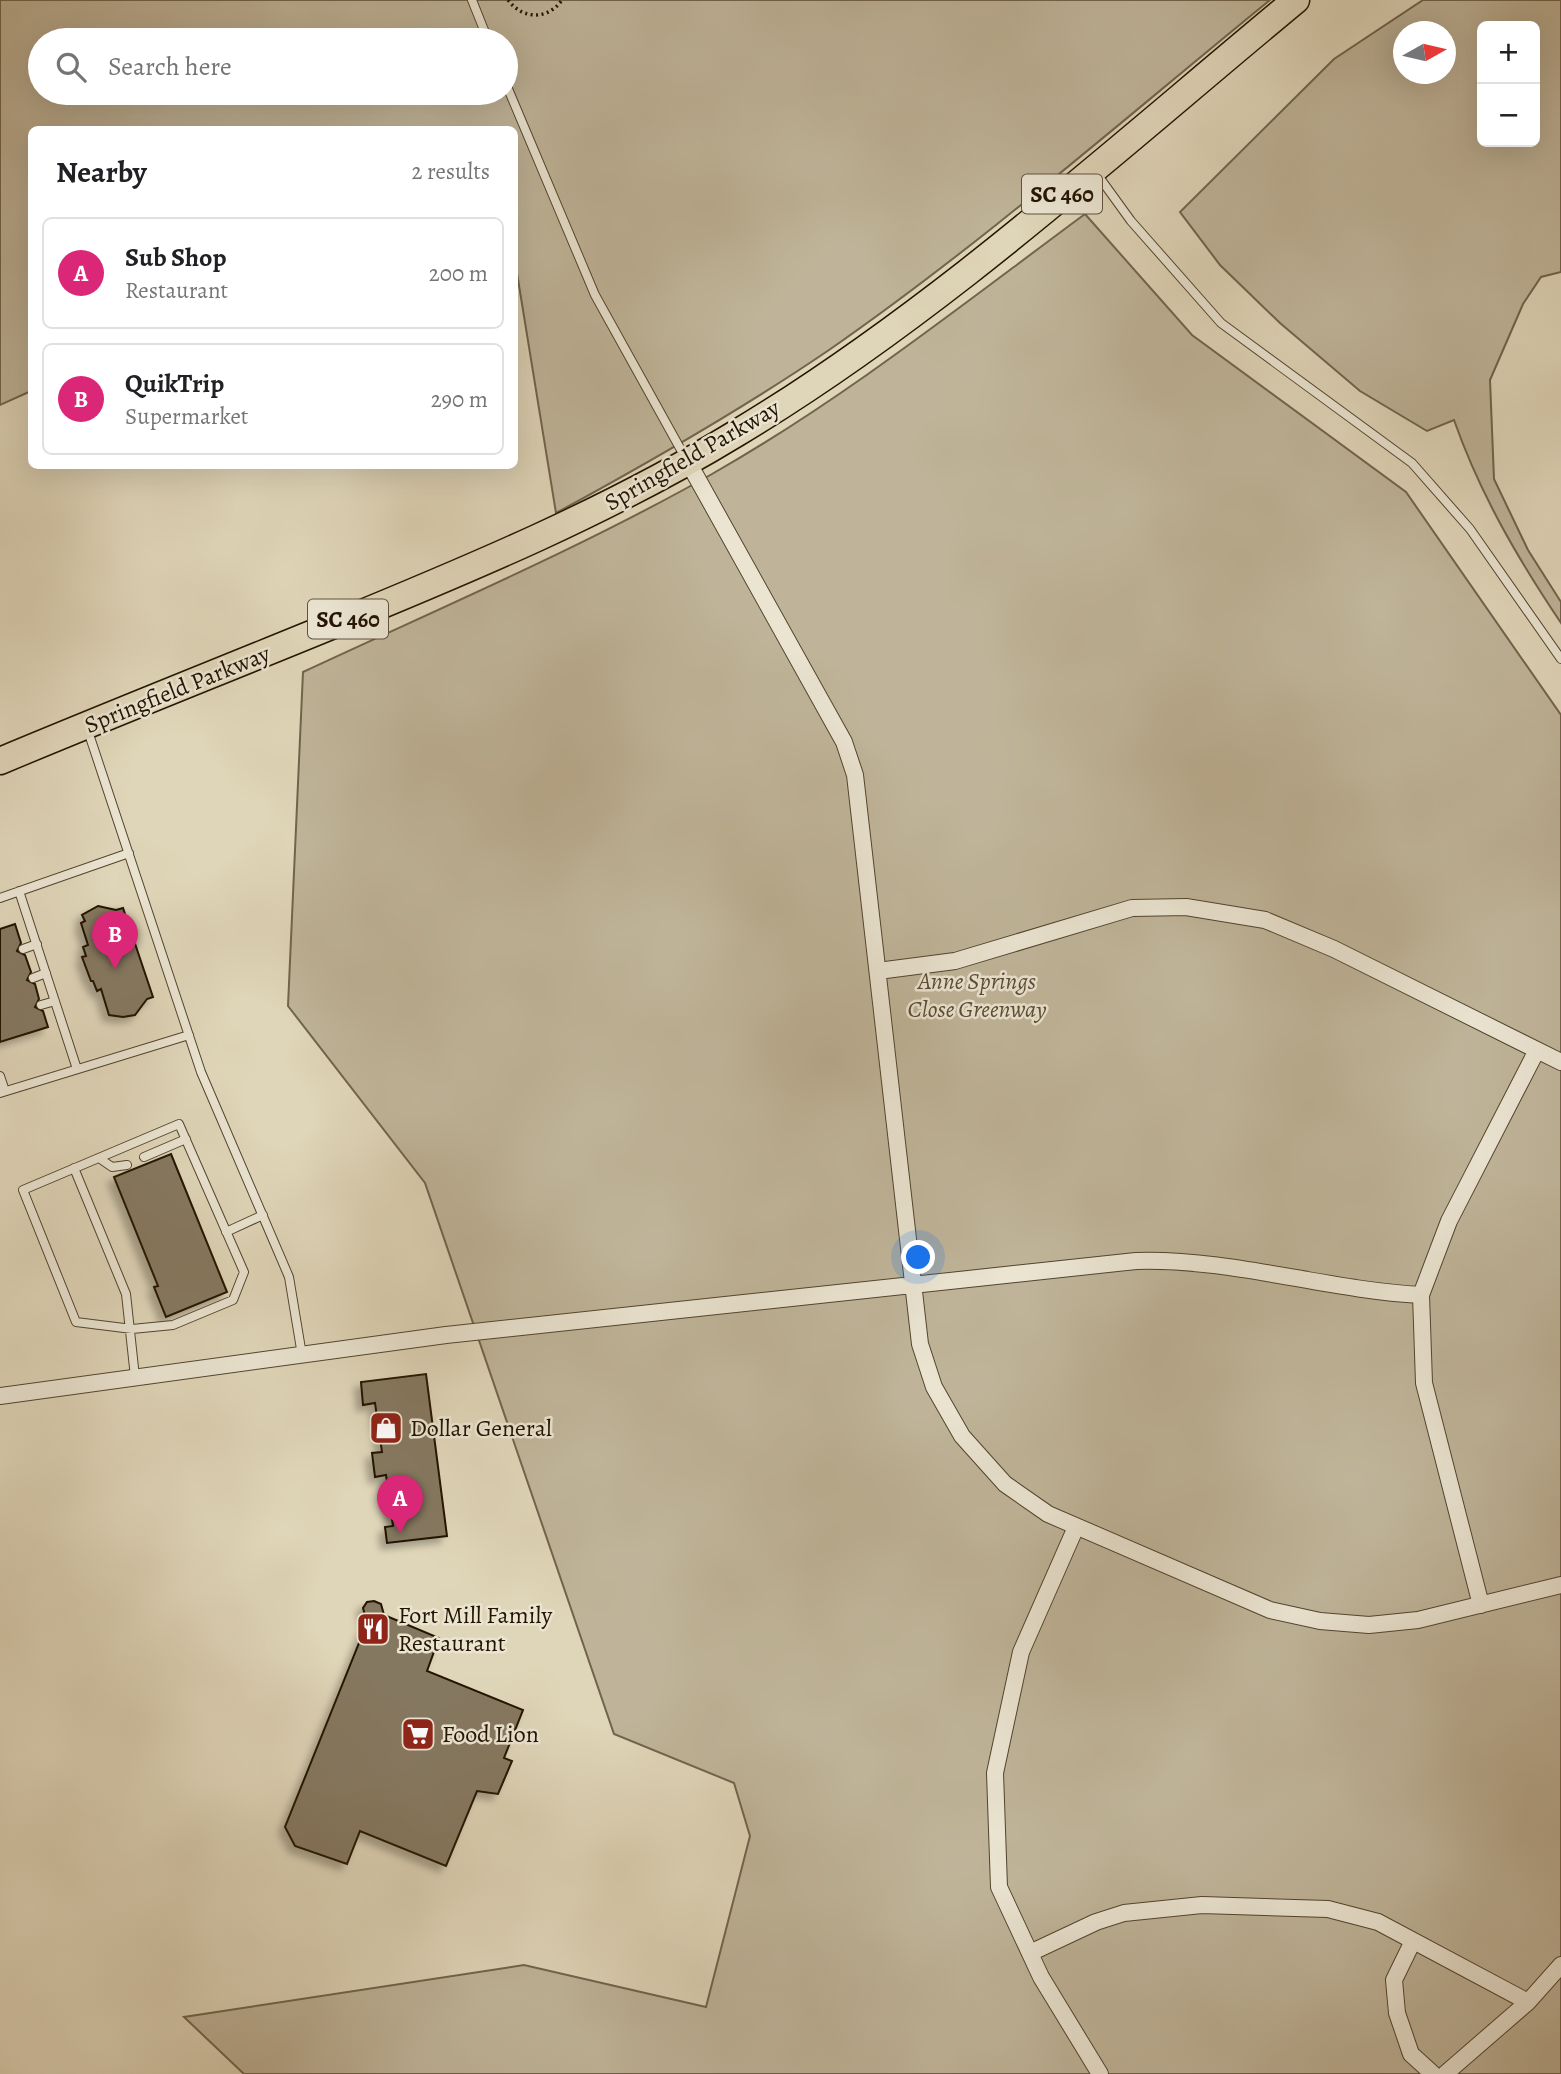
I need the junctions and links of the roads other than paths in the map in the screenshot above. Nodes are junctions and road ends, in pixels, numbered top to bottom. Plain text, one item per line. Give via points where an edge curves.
1 (472, 0) edge
2 (1296, 0) edge
3 (483, 28) edge
4 (515, 105) edge
5 (1094, 169) junction
6 (687, 460) junction
7 (1561, 659) edge
8 (86, 725) junction
9 (0, 761) edge
10 (129, 853) junction
11 (19, 891) junction
12 (0, 898) edge
13 (37, 944) junction
14 (23, 949) dead end
15 (878, 971) junction
16 (46, 973) junction
17 (33, 978) dead end
18 (55, 1000) junction
19 (41, 1005) dead end
20 (189, 1035) junction
21 (1538, 1050) junction
22 (1561, 1062) edge
23 (77, 1069) junction
24 (0, 1076) edge
25 (3, 1092) edge
26 (186, 1139) junction
27 (144, 1157) dead end
28 (99, 1158) junction
29 (127, 1165) dead end
30 (74, 1168) junction
31 (263, 1215) junction
32 (226, 1232) junction
33 (914, 1287) junction
34 (1421, 1295) junction
35 (131, 1329) junction
36 (302, 1354) junction
37 (135, 1377) junction
38 (0, 1396) edge
39 (1076, 1527) junction
40 (1561, 1585) edge
41 (1481, 1605) junction
42 (1413, 1941) junction
43 (1030, 1953) junction
44 (1561, 1965) edge
45 (1528, 2002) junction
46 (1100, 2074) edge
47 (1433, 2074) edge
48 (1445, 2074) edge

1 - 3 lane
2 - 5 main road, Springfield Parkway / SC 460
4 - 6 lane via 595,295
5 - 6 main road, Springfield Parkway / SC 460 via 904,320 815,384
5 - 7 lane via 1131,221 1221,323 1412,463 1470,529
6 - 8 main road, Springfield Parkway / SC 460 via 540,537
6 - 15 street via 845,742 855,775
8 - 9 main road, Springfield Parkway / SC 460
8 - 10 lane
10 - 11 lane
10 - 20 lane
11 - 12 lane
11 - 13 lane
13 - 14 lane
13 - 16 lane
15 - 21 street via 955,961 1132,908 1186,907 1265,920
15 - 33 street
16 - 17 lane
16 - 18 lane
18 - 19 lane
18 - 23 lane
20 - 23 lane
20 - 31 lane
21 - 22 street
21 - 34 street via 1449,1221
23 - 25 lane
24 - 25 lane
26 - 27 lane
26 - 28 lane via 179,1124
26 - 32 lane
28 - 29 lane via 112,1167
28 - 30 lane
30 - 35 lane via 126,1294
30 - 35 lane via 23,1190 76,1322
31 - 32 lane
31 - 36 lane via 292,1287
32 - 35 lane via 244,1272 233,1300 173,1325
33 - 34 street via 1176,1259 1370,1292
33 - 36 street
33 - 39 street via 934,1387 962,1436 1005,1484
34 - 41 street via 1424,1383
35 - 37 lane
36 - 37 street
37 - 38 street
39 - 41 street via 1270,1610 1320,1621 1368,1625 1418,1620
39 - 43 street via 1021,1652 995,1773 999,1887
40 - 41 street
42 - 43 street via 1378,1922 1328,1909 1202,1905 1124,1913
42 - 45 street
42 - 47 street via 1394,1980 1397,2013 1411,2054
43 - 46 street
44 - 45 street
45 - 48 street

